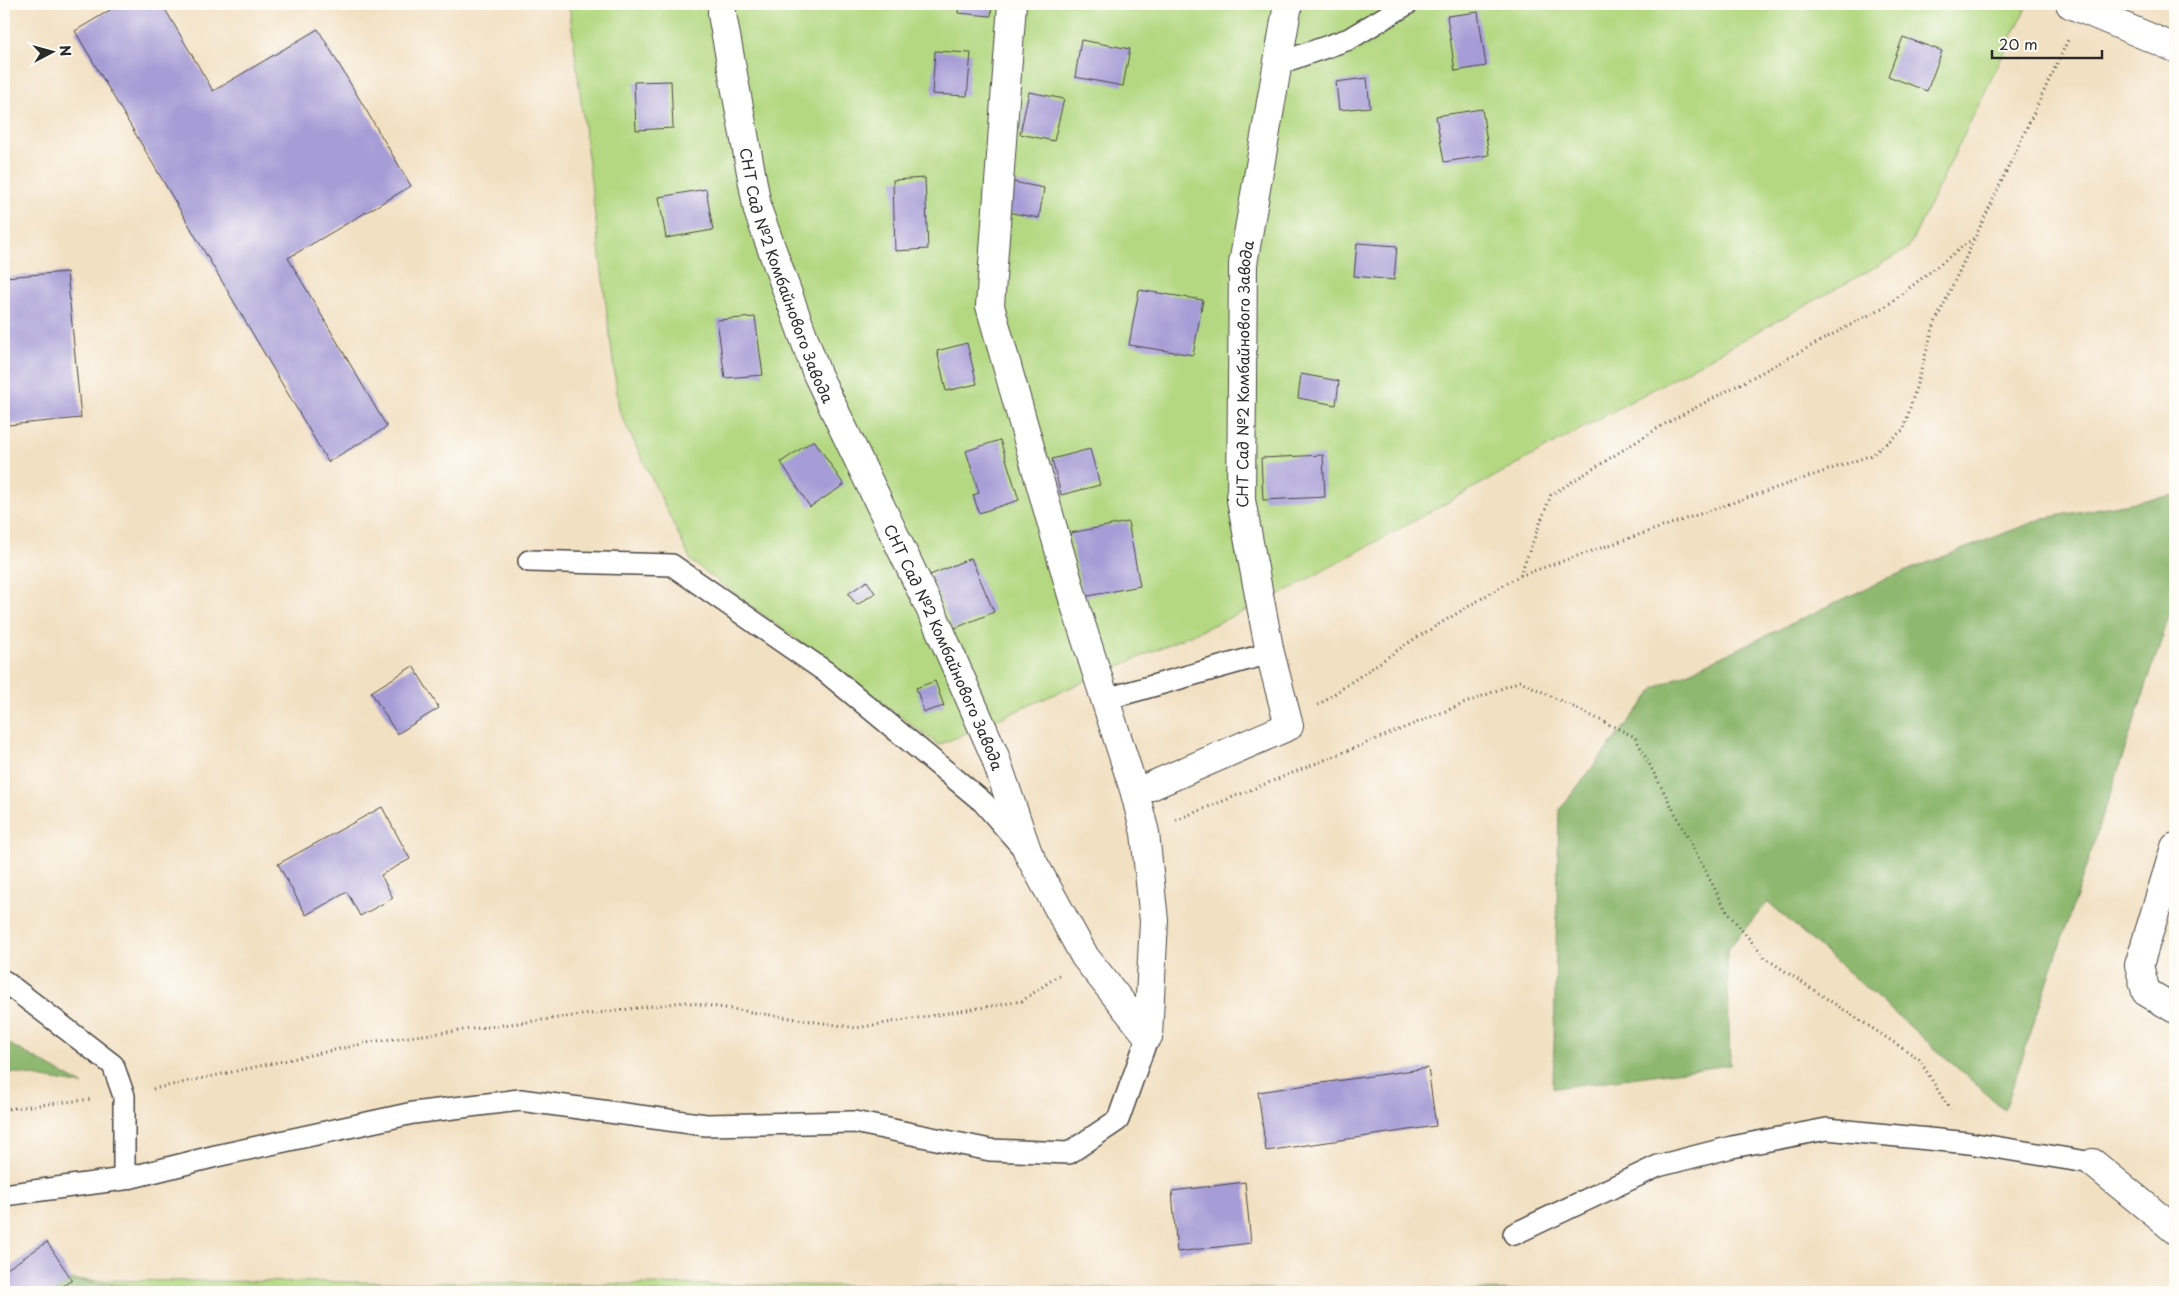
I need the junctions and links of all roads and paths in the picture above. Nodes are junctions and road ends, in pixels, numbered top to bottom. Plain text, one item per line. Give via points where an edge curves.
1 (722, 4) edge
2 (1012, 4) edge
3 (1288, 4) edge
4 (1407, 4) edge
5 (2076, 6) edge
6 (2175, 48) edge
7 (1277, 64) junction
8 (1977, 235) junction
9 (529, 561) dead end
10 (1520, 576) junction
11 (1270, 653) junction
12 (1106, 699) junction
13 (1289, 726) junction
14 (1135, 793) junction
15 (1145, 833) junction
16 (2175, 847) edge
17 (1028, 853) junction
18 (1085, 957) junction
19 (4, 981) edge
20 (2175, 1009) edge
21 (1148, 1036) junction
22 (124, 1096) junction
23 (4, 1109) edge
24 (1969, 1143) junction
25 (2093, 1163) joint
26 (124, 1179) junction
27 (4, 1195) edge
28 (2175, 1230) edge
29 (1514, 1234) dead end

1 - 17 street, СНТ Сад №2 Комбайнового Завода via 758,211 816,374 943,637 994,754
2 - 12 street via 990,306 1073,599
3 - 7 street, СНТ Сад №2 Комбайнового Завода
4 - 7 lane via 1349,39
5 - 6 street
5 - 8 path
7 - 11 street, СНТ Сад №2 Комбайнового Завода via 1243,274 1241,500
8 - 10 path via 1886,306 1662,425 1551,496
8 - 10 path via 1934,325 1904,429 1872,454
9 - 17 lane via 672,565 826,672 983,802
10 - 13 path via 1411,642
11 - 12 lane
11 - 13 street, СНТ Сад №2 Комбайнового Завода
12 - 14 street
13 - 14 street
14 - 15 street
15 - 21 street via 1154,921
15 - 24 path via 1520,681 1635,737 1727,912 1765,958 1919,1059
16 - 20 street via 2139,965 2146,992
17 - 18 street, СНТ Сад №2 Комбайнового Завода
18 - 21 street, СНТ Сад №2 Комбайнового Завода
18 - 22 path via 1022,1001 856,1028 685,1002 376,1041
19 - 22 lane via 114,1065
21 - 26 lane via 1118,1120 1069,1153 990,1150 854,1122 706,1125 520,1100 413,1113
22 - 23 path
22 - 26 lane
24 - 25 lane
24 - 29 lane via 1827,1129 1732,1147 1658,1166
25 - 28 street
26 - 27 lane

